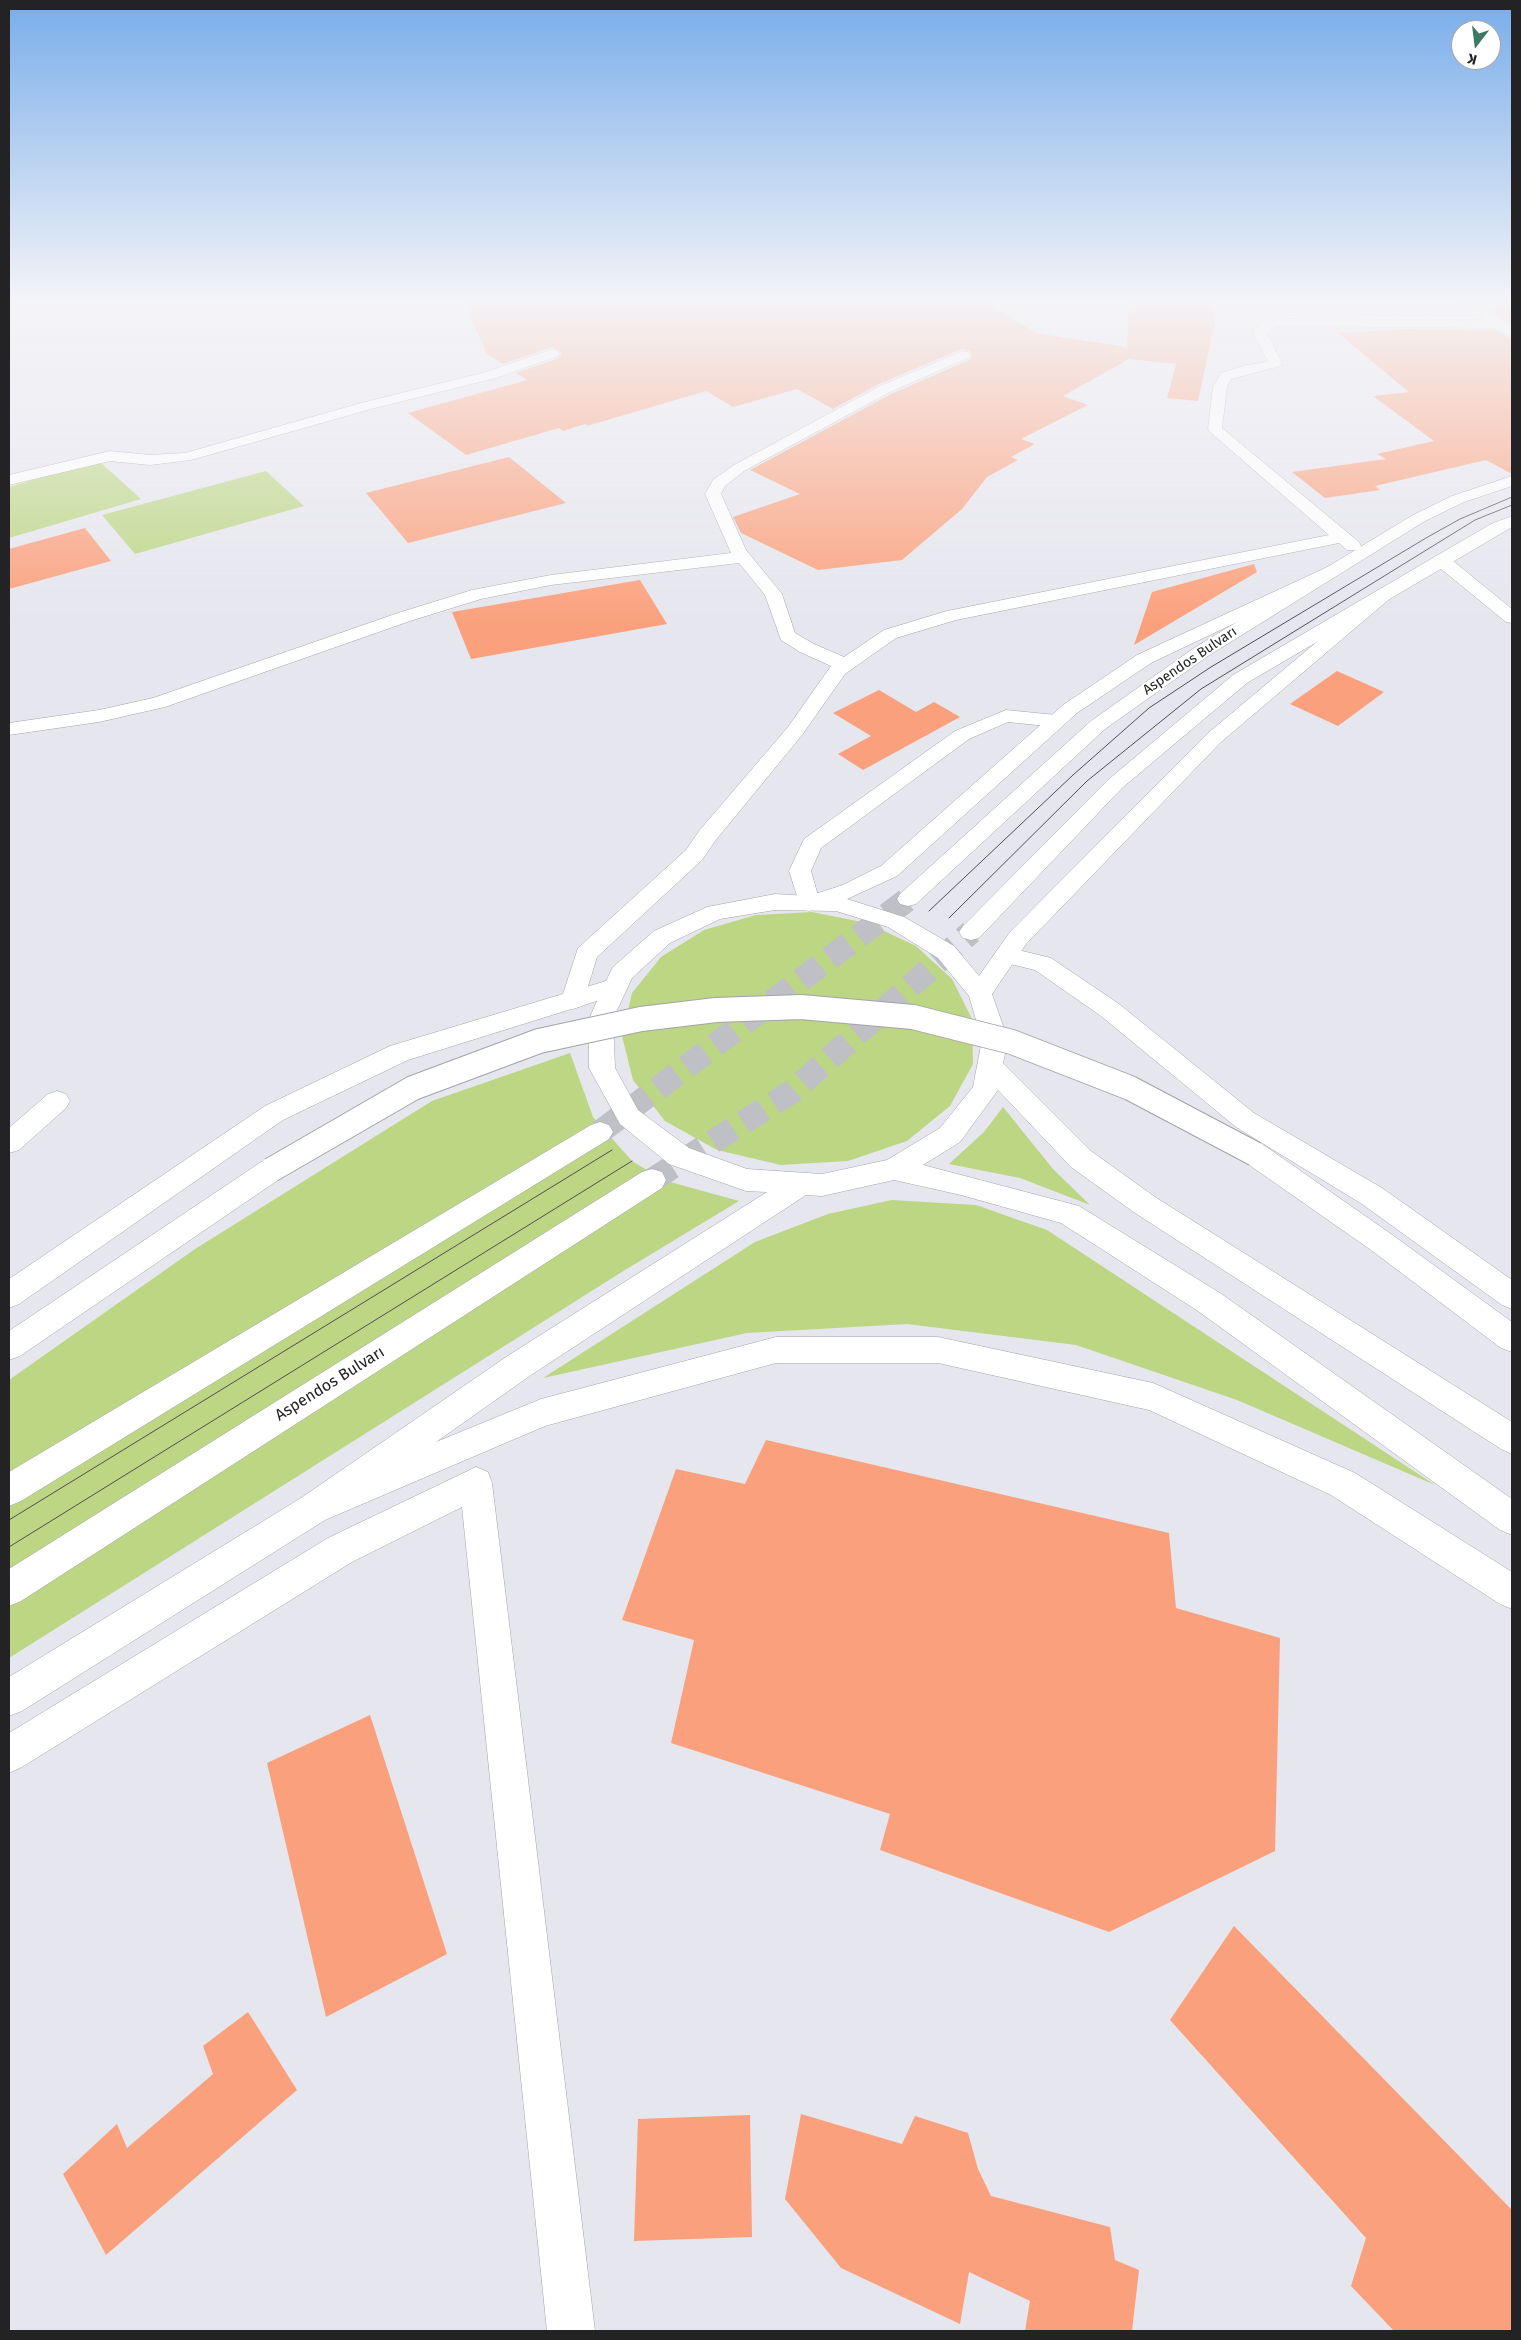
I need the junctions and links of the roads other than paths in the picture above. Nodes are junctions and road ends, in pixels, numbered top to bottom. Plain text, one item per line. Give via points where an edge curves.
1 (365, 406) edge
2 (853, 406) edge
3 (1218, 406) edge
4 (9, 480) edge
5 (1512, 481) edge
6 (1512, 521) edge
7 (1342, 537) junction
8 (1361, 553) junction
9 (743, 557) junction
10 (1441, 560) junction
11 (1334, 569) junction
12 (1387, 592) junction
13 (1512, 618) edge
14 (845, 665) junction
15 (1056, 721) junction
16 (9, 729) edge
17 (908, 899) tunnel mouth
18 (809, 903) junction
19 (971, 932) tunnel mouth
20 (1006, 955) junction
21 (616, 987) junction
22 (980, 992) junction
23 (573, 1000) junction
24 (990, 1065) junction
25 (57, 1101) dead end
26 (600, 1132) tunnel mouth
27 (9, 1143) edge
28 (894, 1169) junction
29 (652, 1180) tunnel mouth
30 (802, 1184) junction
31 (9, 1295) edge
32 (1512, 1296) edge
33 (1512, 1339) edge
34 (9, 1347) edge
35 (1512, 1439) edge
36 (9, 1490) edge
37 (313, 1509) junction
38 (1512, 1519) edge
39 (9, 1589) edge
40 (1512, 1592) edge
41 (9, 1698) edge
42 (9, 1754) edge
43 (571, 2331) edge

1 - 4 main road via 186,457 150,460 110,456
2 - 9 main road via 739,468 719,483 713,494
3 - 7 main road via 1216,429
5 - 8 main road, Aspendos Bulvarı via 1458,499
6 - 10 main road via 1497,526
7 - 8 main road
7 - 14 main road via 953,615 890,634
8 - 11 main road, Aspendos Bulvarı
9 - 14 main road via 773,594 787,636
9 - 16 main road via 551,580 478,594 158,703 99,716
10 - 12 main road
10 - 13 main road
11 - 15 main road via 1144,659 1070,708
11 - 17 main road, Aspendos Bulvarı via 1201,652 1098,725
12 - 19 main road via 1240,679 1116,784
12 - 20 main road via 1214,738 1018,938
14 - 23 main road via 694,855 586,954
15 - 18 main road via 889,871 851,890
15 - 18 main road via 1006,716 962,735 812,844 800,871
18 - 21 main road via 775,902 714,912 662,937 622,974
18 - 22 main road via 838,904 896,922 946,952
20 - 22 main road
20 - 32 main road via 1051,969 1110,1010 1245,1120 1372,1196
21 - 23 main road
21 - 30 main road via 601,1019 602,1068 629,1117 679,1156 746,1180
22 - 24 main road via 995,1040
23 - 31 main road via 399,1053 274,1114
24 - 28 main road via 985,1090 950,1135
24 - 35 main road via 1081,1159 1145,1205
25 - 27 main road
26 - 36 main road
28 - 30 main road via 822,1185
28 - 38 main road via 1068,1214 1209,1302
29 - 39 main road, Aspendos Bulvarı
30 - 37 main road via 520,1365
33 - 34 main road, bridge via 1382,1242 1255,1154 1130,1088 1012,1042 913,1017 801,1006 716,1010 641,1019 539,1041 413,1088 271,1170
37 - 40 main road via 541,1413 776,1350 938,1350 1153,1398 1343,1484
37 - 41 main road
42 - 43 main road via 340,1550 476,1483

